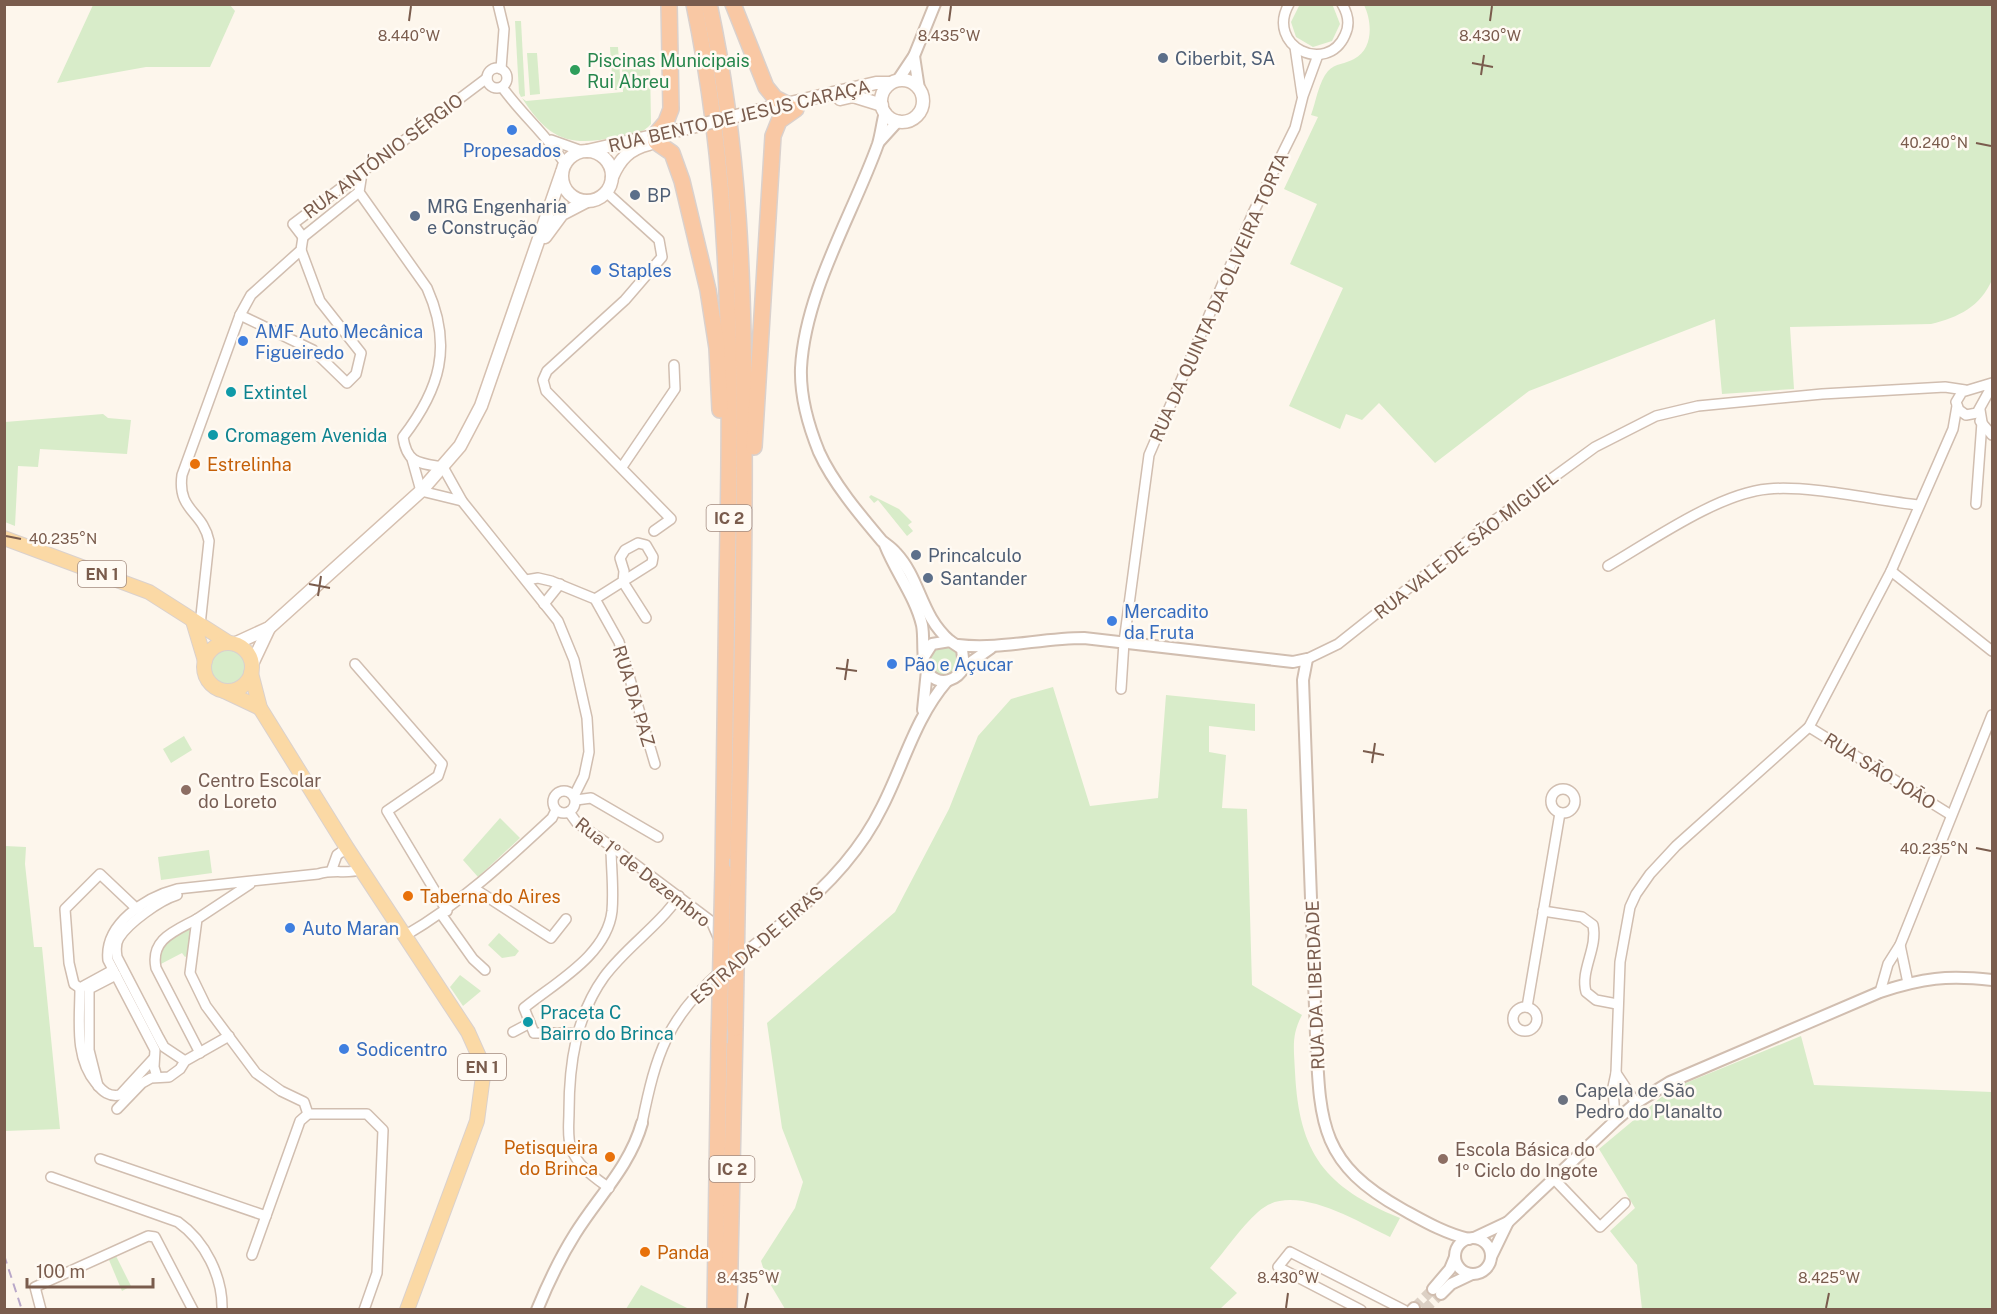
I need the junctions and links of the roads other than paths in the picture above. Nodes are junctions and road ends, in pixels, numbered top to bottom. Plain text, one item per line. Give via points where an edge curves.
1 (498, 4) edge
2 (669, 4) edge
3 (694, 4) edge
4 (709, 4) edge
5 (733, 4) edge
6 (935, 4) edge
7 (1289, 4) edge
8 (1342, 4) edge
9 (1295, 47) junction
10 (1318, 55) junction
11 (914, 56) junction
12 (501, 69) junction
13 (487, 78) junction
14 (894, 82) junction
15 (502, 87) junction
16 (919, 89) junction
17 (1303, 96) junction
18 (792, 106) junction
19 (883, 109) junction
20 (898, 121) junction
21 (656, 139) junction
22 (551, 140) junction
23 (879, 142) junction
24 (585, 151) junction
25 (564, 168) junction
26 (362, 173) junction
27 (612, 177) junction
28 (359, 192) junction
29 (606, 192) junction
30 (587, 201) junction
31 (303, 237) junction
32 (538, 248) junction
33 (301, 250) junction
34 (240, 315) junction
35 (674, 365) dead end
36 (1992, 385) edge
37 (1937, 388) junction
38 (1968, 390) junction
39 (1957, 404) junction
40 (1981, 405) junction
41 (1968, 415) junction
42 (1982, 422) junction
43 (1953, 429) junction
44 (1992, 435) edge
45 (412, 459) junction
46 (443, 467) junction
47 (622, 467) junction
48 (421, 491) junction
49 (462, 501) junction
50 (1976, 504) dead end
51 (1918, 505) junction
52 (737, 509) junction
53 (654, 531) dead end
54 (4, 538) edge
55 (884, 542) junction
56 (1608, 566) dead end
57 (1891, 572) junction
58 (526, 580) junction
59 (560, 584) junction
60 (595, 599) junction
61 (544, 604) junction
62 (646, 618) dead end
63 (196, 623) junction
64 (269, 628) junction
65 (1124, 642) junction
66 (231, 643) junction
67 (954, 643) junction
68 (991, 648) junction
69 (1992, 651) edge
70 (925, 655) junction
71 (1307, 659) junction
72 (205, 661) junction
73 (1293, 662) junction
74 (356, 664) dead end
75 (964, 667) junction
76 (252, 668) junction
77 (927, 670) junction
78 (1303, 680) junction
79 (946, 681) junction
80 (1121, 689) dead end
81 (222, 690) junction
82 (260, 708) junction
83 (922, 713) junction
84 (1992, 715) edge
85 (1809, 727) junction
86 (656, 764) dead end
87 (584, 776) junction
88 (562, 791) junction
89 (575, 798) junction
90 (556, 810) junction
91 (569, 812) junction
92 (1560, 813) dead end
93 (1951, 815) junction
94 (658, 837) dead end
95 (612, 846) junction
96 (347, 848) junction
97 (332, 869) junction
98 (361, 870) junction
99 (252, 882) junction
100 (193, 889) junction
101 (475, 889) junction
102 (679, 896) junction
103 (137, 909) junction
104 (1543, 911) junction
105 (444, 913) junction
106 (788, 918) joint
107 (197, 919) junction
108 (566, 919) dead end
109 (406, 935) junction
110 (1900, 945) junction
111 (729, 964) junction
112 (485, 970) dead end
113 (114, 973) junction
114 (1992, 980) edge
115 (1908, 983) junction
116 (80, 988) junction
117 (1880, 992) junction
118 (1617, 1004) junction
119 (1527, 1007) dead end
120 (531, 1023) junction
121 (513, 1032) dead end
122 (577, 1033) junction
123 (229, 1036) junction
124 (200, 1053) junction
125 (154, 1058) junction
126 (185, 1061) junction
127 (1616, 1073) junction
128 (157, 1077) junction
129 (98, 1086) junction
130 (1636, 1103) junction
131 (117, 1109) dead end
132 (308, 1114) junction
133 (1615, 1121) junction
134 (642, 1123) joint
135 (100, 1159) dead end
136 (51, 1177) dead end
137 (1554, 1179) junction
138 (609, 1188) junction
139 (1625, 1203) dead end
140 (266, 1216) junction
141 (1508, 1222) junction
142 (1443, 1231) junction
143 (1472, 1238) junction
144 (252, 1255) dead end
145 (1455, 1255) junction
146 (1491, 1257) junction
147 (1472, 1274) junction
148 (1410, 1309) edge
149 (41, 1310) edge
150 (193, 1310) edge
151 (222, 1310) edge
152 (364, 1310) edge
153 (407, 1310) edge
154 (537, 1310) edge
155 (715, 1310) edge
156 (729, 1310) edge
157 (1361, 1310) edge

1 - 12 street via 504,29
2 - 21 highway via 671,109
3 - 52 highway, IC 2 via 722,190
4 - 52 highway, IC 2 via 735,161 744,304
5 - 18 highway via 766,87 774,98
6 - 11 street
7 - 9 street, RUA DA QUINTA DA OLIVEIRA TORTA via 1283,25
8 - 10 street via 1348,20 1344,38 1336,48
9 - 10 street
9 - 17 street, RUA DA QUINTA DA OLIVEIRA TORTA
10 - 17 street, RUA DA QUINTA DA OLIVEIRA TORTA
11 - 14 street
11 - 16 street
12 - 13 street via 492,70
12 - 15 street via 507,80
13 - 15 street via 492,87
13 - 26 street, RUA ANTÓNIO SÉRGIO
14 - 16 main road via 910,81
14 - 18 main road, RUA BENTO DE JESUS CARAÇA via 876,83
14 - 19 main road via 883,93
15 - 22 street via 517,109
16 - 20 main road via 923,103 918,114
17 - 65 street, RUA DA QUINTA DA OLIVEIRA TORTA via 1295,128 1234,255 1149,455
18 - 19 main road, RUA BENTO DE JESUS CARAÇA via 853,96 867,98
18 - 21 main road, RUA BENTO DE JESUS CARAÇA, bridge
18 - 52 highway via 773,136 753,454
19 - 20 main road
19 - 23 street
20 - 23 street
21 - 24 main road, RUA BENTO DE JESUS CARAÇA
21 - 27 main road, RUA BENTO DE JESUS CARAÇA via 620,159
21 - 52 highway via 672,153 682,182 708,290 717,348 722,444
22 - 24 street
22 - 25 street
23 - 55 street via 813,307 801,377 805,412 819,453
24 - 25 main road via 572,156
24 - 27 main road via 595,152 608,162
25 - 30 main road via 562,180 571,195
25 - 32 main road
26 - 28 street
26 - 31 street, RUA ANTÓNIO SÉRGIO via 293,224
27 - 29 main road
28 - 31 street, RUA ANTÓNIO SÉRGIO
28 - 45 street via 415,267 435,304 441,360 430,399 403,437 406,453
29 - 30 main road
29 - 47 street via 659,240 662,257 625,300 547,371 543,380 546,391
30 - 32 main road via 562,214
31 - 33 street
32 - 46 main road via 482,406 460,446
33 - 34 street via 251,295
33 - 34 street via 320,301 361,353 356,374 347,383 313,350
34 - 63 street via 182,475 183,500 209,541
35 - 47 street via 675,389
36 - 38 street
36 - 40 street
37 - 38 street, RUA VALE DE SÃO MIGUEL
37 - 39 street
37 - 71 street, RUA VALE DE SÃO MIGUEL via 1698,406 1656,416 1595,447 1488,525 1338,644
38 - 39 street via 1959,395
38 - 40 street via 1979,393
39 - 41 street
39 - 43 street
40 - 41 street
40 - 42 street
41 - 42 street
41 - 43 street
42 - 44 street
42 - 50 street
43 - 51 street
45 - 46 street
45 - 48 street
46 - 48 main road
46 - 49 street
47 - 53 street via 671,519
48 - 49 street
48 - 64 main road
49 - 58 street
51 - 56 street via 1799,489 1751,491
51 - 57 street
52 - 155 highway, IC 2, bridge via 723,870
52 - 156 highway, IC 2, bridge via 738,859
54 - 63 main road, EN 1 via 149,592
55 - 67 street via 897,553 911,575 931,622
55 - 70 street via 917,609
57 - 69 street
57 - 85 street
58 - 59 street via 538,578
58 - 61 street
59 - 60 street
59 - 61 street
60 - 62 street via 623,582
60 - 86 street, RUA DA PAZ via 619,642
61 - 87 street via 558,621 574,660 587,718 589,752
63 - 66 main road, EN 1
63 - 72 main road
64 - 66 main road
64 - 76 main road
65 - 68 street, RUA VALE DE SÃO MIGUEL via 1051,638
65 - 73 street, RUA VALE DE SÃO MIGUEL
65 - 80 street, RUA DA QUINTA DA OLIVEIRA TORTA
66 - 72 main road via 214,648
66 - 76 main road, EN 1 via 249,655
67 - 68 street, RUA VALE DE SÃO MIGUEL
67 - 70 street via 932,644
67 - 75 street via 964,655
68 - 75 street, RUA VALE DE SÃO MIGUEL
70 - 77 street
71 - 73 street, RUA VALE DE SÃO MIGUEL
71 - 78 street, RUA DA LIBERDADE
72 - 81 main road via 207,679
73 - 78 street, RUA DA LIBERDADE
74 - 105 street via 442,764 438,776 387,811
75 - 79 street via 958,676
76 - 81 main road via 240,688
76 - 82 main road, EN 1
77 - 79 street via 935,679
77 - 83 street, ESTRADA DE EIRAS
78 - 142 street, RUA DA LIBERDADE via 1317,1064 1327,1130 1346,1169 1358,1181
79 - 83 street, ESTRADA DE EIRAS
81 - 82 main road
82 - 96 main road, EN 1
83 - 106 street, ESTRADA DE EIRAS via 882,807 865,836 843,868
84 - 93 street
85 - 93 street, RUA SÃO JOÃO
85 - 118 street via 1683,839 1642,884 1630,907
87 - 88 street
87 - 89 street
88 - 89 street
88 - 90 street via 553,799
89 - 91 street
89 - 94 street via 591,798
90 - 91 street
90 - 101 street
91 - 95 street, Rua 1º de Dezembro via 577,823
92 - 104 street
93 - 110 street
95 - 102 street, Rua 1º de Dezembro
95 - 120 street via 612,911 606,933 597,947 525,1008
96 - 97 street via 337,855
96 - 98 main road, EN 1
97 - 98 street via 347,874
97 - 99 street
98 - 109 main road, EN 1
99 - 100 street
99 - 107 street
100 - 103 street via 162,893
100 - 126 street via 164,899 119,938 116,948 117,957 164,1047
101 - 105 street
101 - 108 street via 551,938
102 - 111 street, Rua 1º de Dezembro via 711,921
102 - 122 street via 666,915 604,976
103 - 113 street via 111,933 108,960
103 - 116 street via 100,874 65,909 69,963 74,984
104 - 118 street via 1582,917 1593,925 1586,992 1596,1000
104 - 119 street
105 - 109 street
105 - 112 street
106 - 111 street, ESTRADA DE EIRAS
107 - 123 street via 190,973 206,1006
107 - 124 street via 159,941 154,957
109 - 153 main road, EN 1 via 468,1032 483,1076 477,1121
110 - 115 street
110 - 117 street via 1888,964
111 - 134 street, ESTRADA DE EIRAS via 704,986 669,1031 656,1059
113 - 116 street
113 - 125 street via 155,1050
113 - 129 street via 89,989 89,1050
114 - 115 street via 1938,976
115 - 117 street
116 - 129 street via 81,1052
117 - 130 street via 1670,1082
118 - 127 street
120 - 121 street
120 - 122 street via 534,1033
122 - 138 street via 570,1076 571,1148 585,1170
123 - 124 street
123 - 132 street via 256,1073 303,1102
124 - 126 street
125 - 128 street
125 - 129 street via 120,1095 112,1096
126 - 128 street via 169,1077
127 - 130 street
127 - 133 street
128 - 131 street via 142,1083
130 - 133 street
132 - 140 street via 300,1121
132 - 152 street via 367,1114 382,1130 377,1273
133 - 137 street
134 - 138 street, ESTRADA DE EIRAS via 632,1152
135 - 140 street
136 - 151 street via 178,1222 194,1234 222,1287
137 - 139 street via 1600,1227
137 - 141 street
138 - 154 street, ESTRADA DE EIRAS via 575,1234
140 - 144 street
141 - 143 street
141 - 146 street
142 - 143 street, RUA DA LIBERDADE
142 - 145 street
143 - 145 street via 1461,1243
143 - 146 street via 1484,1242
145 - 147 street via 1460,1269
145 - 147 street via 1437,1291
146 - 147 street via 1483,1271
148 - 157 street via 1290,1252 1278,1267
149 - 150 street via 35,1287 148,1236 155,1237

